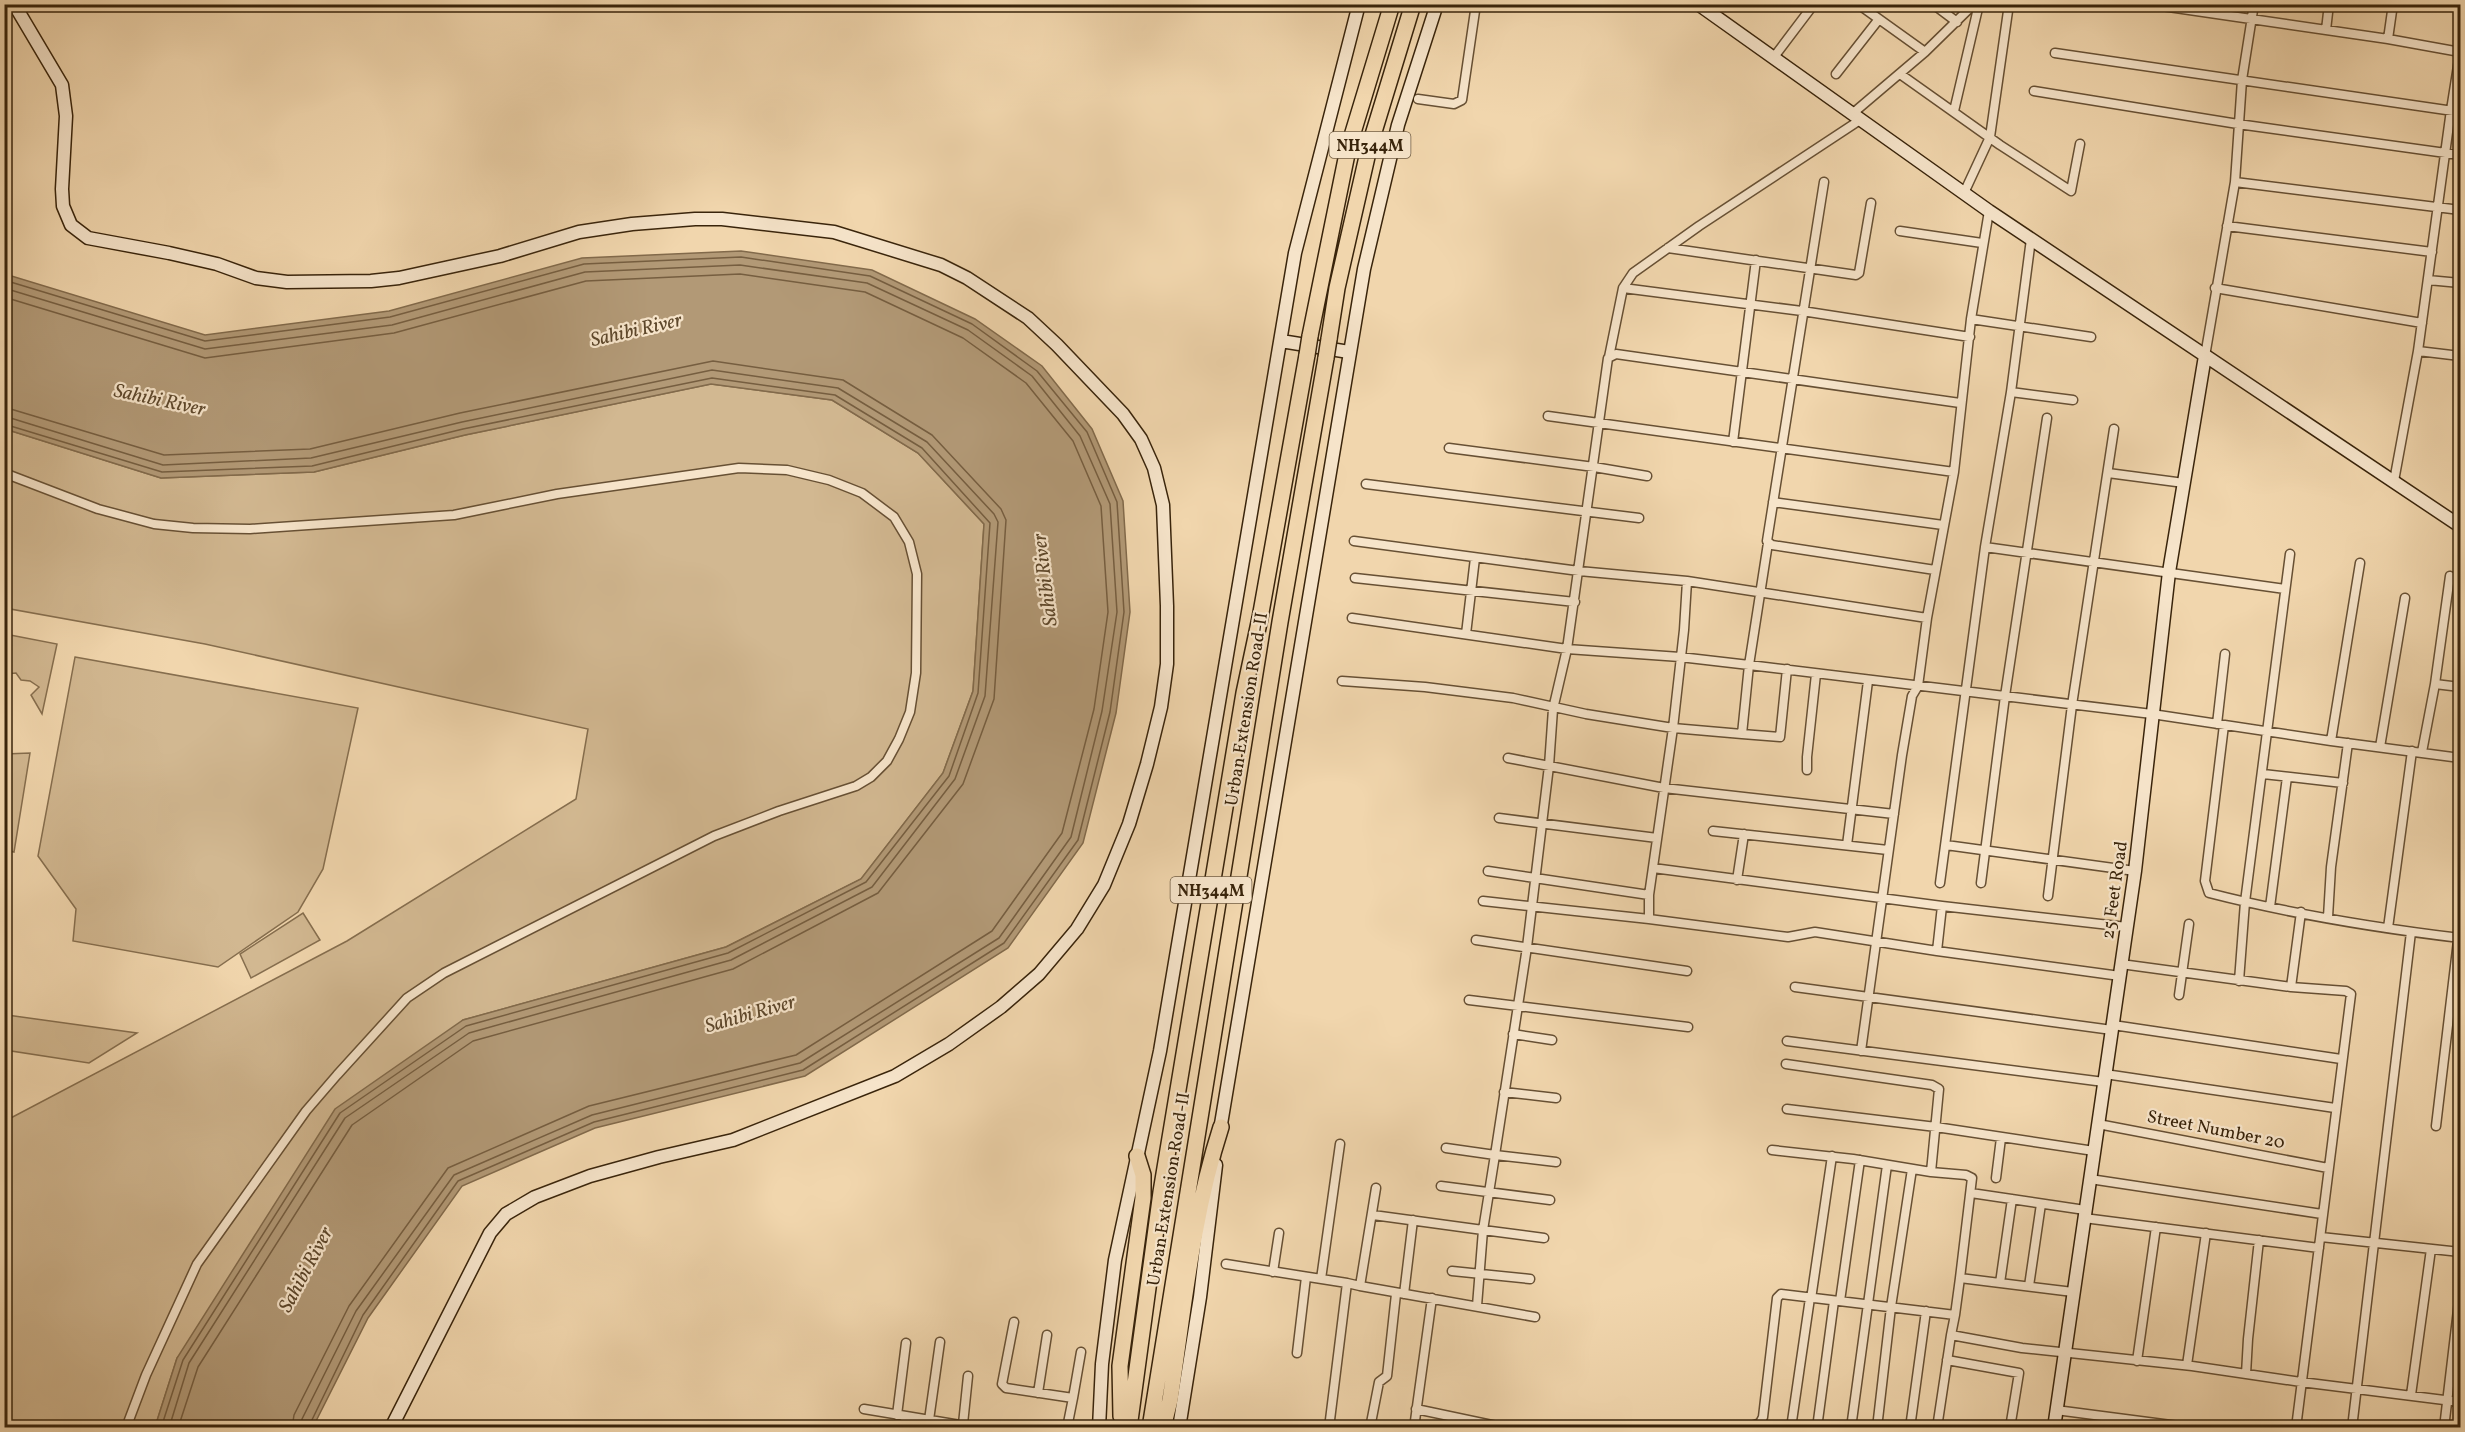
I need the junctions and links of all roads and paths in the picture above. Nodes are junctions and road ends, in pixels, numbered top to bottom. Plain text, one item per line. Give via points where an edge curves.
1 (14, 4) edge
2 (1359, 4) edge
3 (1392, 4) edge
4 (1413, 4) edge
5 (1437, 4) edge
6 (1476, 4) edge
7 (1698, 4) edge
8 (1814, 4) edge
9 (1858, 4) edge
10 (1933, 4) edge
11 (1974, 4) edge
12 (1980, 4) edge
13 (2009, 4) edge
14 (2148, 4) edge
15 (2254, 4) edge
16 (2329, 4) edge
17 (2393, 4) edge
18 (1879, 19) junction
19 (2252, 19) junction
20 (1957, 22) junction
21 (2325, 30) junction
22 (2388, 39) junction
23 (1925, 52) junction
24 (2055, 53) dead end
25 (2460, 53) edge
26 (1774, 57) junction
27 (1836, 74) dead end
28 (1900, 74) junction
29 (2242, 80) junction
30 (2034, 91) dead end
31 (1418, 99) dead end
32 (2451, 110) junction
33 (1954, 111) junction
34 (2460, 112) edge
35 (1856, 117) junction
36 (2238, 124) junction
37 (1990, 137) junction
38 (2080, 144) dead end
39 (2446, 153) junction
40 (2460, 155) edge
41 (1824, 182) dead end
42 (2235, 182) junction
43 (1964, 193) junction
44 (1871, 203) dead end
45 (2437, 207) junction
46 (2460, 210) edge
47 (1989, 211) junction
48 (2227, 226) junction
49 (1900, 231) dead end
50 (2031, 239) junction
51 (1982, 243) junction
52 (1668, 248) junction
53 (2432, 252) junction
54 (1756, 260) junction
55 (1810, 268) junction
56 (2428, 280) junction
57 (2460, 283) edge
58 (1623, 288) junction
59 (2215, 288) junction
60 (1751, 305) junction
61 (1802, 311) junction
62 (1971, 319) junction
63 (2422, 323) junction
64 (2020, 326) junction
65 (1970, 337) junction
66 (2091, 337) dead end
67 (1281, 341) junction
68 (2418, 351) junction
69 (1349, 352) junction
70 (2205, 356) junction
71 (2460, 356) edge
72 (1609, 357) junction
73 (1741, 373) junction
74 (1792, 381) junction
75 (2011, 392) junction
76 (2073, 400) dead end
77 (1960, 404) junction
78 (1548, 416) dead end
79 (2047, 418) dead end
80 (1600, 423) junction
81 (2114, 429) dead end
82 (1732, 442) junction
83 (1449, 448) dead end
84 (1781, 449) junction
85 (1594, 467) junction
86 (1954, 472) junction
87 (2108, 472) junction
88 (4, 473) edge
89 (1647, 476) dead end
90 (2394, 481) junction
91 (2184, 483) junction
92 (1366, 484) dead end
93 (1773, 502) junction
94 (1587, 513) junction
95 (1639, 518) dead end
96 (1943, 525) junction
97 (2460, 526) edge
98 (1354, 541) dead end
99 (1768, 543) junction
100 (1985, 547) junction
101 (2025, 554) junction
102 (2290, 554) dead end
103 (1475, 558) junction
104 (2093, 563) junction
105 (2360, 563) dead end
106 (1935, 570) junction
107 (1579, 571) junction
108 (2169, 572) junction
109 (2450, 576) dead end
110 (1355, 578) dead end
111 (1686, 581) junction
112 (2285, 589) junction
113 (1470, 591) junction
114 (1760, 593) junction
115 (2405, 598) dead end
116 (1575, 602) junction
117 (1353, 618) dead end
118 (1927, 618) junction
119 (1466, 634) junction
120 (1567, 650) junction
121 (2225, 654) dead end
122 (1680, 657) junction
123 (1749, 665) junction
124 (1787, 669) junction
125 (1816, 674) junction
126 (1342, 681) dead end
127 (1868, 681) junction
128 (2435, 684) junction
129 (1918, 686) junction
130 (2460, 687) edge
131 (1965, 691) junction
132 (2005, 696) junction
133 (2072, 705) junction
134 (1553, 709) junction
135 (2152, 714) junction
136 (2220, 724) junction
137 (1673, 728) junction
138 (2268, 731) junction
139 (1742, 734) junction
140 (2331, 741) junction
141 (2348, 743) junction
142 (2380, 747) junction
143 (2412, 751) junction
144 (2422, 752) junction
145 (1508, 758) dead end
146 (2460, 758) edge
147 (1549, 766) junction
148 (1807, 770) dead end
149 (2263, 774) junction
150 (2287, 777) junction
151 (2343, 783) junction
152 (1664, 788) junction
153 (1853, 810) junction
154 (1894, 814) junction
155 (1499, 818) dead end
156 (1541, 822) junction
157 (1713, 831) dead end
158 (1744, 834) junction
159 (1657, 838) junction
160 (1847, 845) junction
161 (1946, 845) junction
162 (1888, 850) junction
163 (1986, 850) junction
164 (2053, 858) junction
165 (1653, 868) junction
166 (1488, 871) dead end
167 (2135, 871) junction
168 (1535, 878) junction
169 (1737, 880) junction
170 (1941, 883) dead end
171 (1981, 883) dead end
172 (1649, 895) junction
173 (2048, 896) dead end
174 (1882, 899) junction
175 (1483, 901) dead end
176 (2245, 902) junction
177 (1532, 906) junction
178 (1942, 906) junction
179 (2270, 907) junction
180 (2301, 912) junction
181 (2328, 917) junction
182 (1649, 920) junction
183 (2189, 924) dead end
184 (2460, 924) edge
185 (2127, 927) junction
186 (2388, 928) junction
187 (2411, 932) junction
188 (2459, 938) edge
189 (1476, 940) dead end
190 (1875, 943) junction
191 (1527, 947) junction
192 (1937, 951) junction
193 (2121, 970) junction
194 (1687, 971) dead end
195 (2182, 972) junction
196 (2239, 981) junction
197 (1795, 987) dead end
198 (2291, 987) junction
199 (2179, 995) dead end
200 (1867, 997) junction
201 (1469, 1000) dead end
202 (1517, 1006) junction
203 (1688, 1027) dead end
204 (2112, 1028) junction
205 (1513, 1034) junction
206 (1552, 1040) dead end
207 (1786, 1041) dead end
208 (1861, 1051) junction
209 (2341, 1059) junction
210 (1786, 1064) dead end
211 (2105, 1078) junction
212 (1504, 1092) junction
213 (1556, 1098) dead end
214 (2335, 1108) junction
215 (1787, 1109) dead end
216 (2098, 1124) junction
217 (2436, 1126) dead end
218 (1221, 1127) junction
219 (1936, 1127) junction
220 (2001, 1138) junction
221 (1340, 1144) dead end
222 (1446, 1148) dead end
223 (1772, 1150) dead end
224 (2094, 1151) junction
225 (1495, 1155) junction
226 (1137, 1156) junction
227 (1832, 1156) junction
228 (1860, 1160) junction
229 (1556, 1162) dead end
230 (1887, 1165) junction
231 (2328, 1168) junction
232 (1912, 1169) junction
233 (1931, 1172) junction
234 (1996, 1178) dead end
235 (2090, 1179) junction
236 (1441, 1186) dead end
237 (1376, 1188) dead end
238 (1489, 1192) junction
239 (1971, 1193) junction
240 (2012, 1199) junction
241 (1550, 1200) dead end
242 (2042, 1204) junction
243 (2085, 1214) junction
244 (2322, 1214) junction
245 (1373, 1215) junction
246 (1413, 1220) junction
247 (2156, 1227) junction
248 (1483, 1230) junction
249 (1279, 1233) dead end
250 (2206, 1233) junction
251 (2321, 1237) junction
252 (1544, 1238) dead end
253 (2259, 1240) junction
254 (2373, 1242) junction
255 (2319, 1248) junction
256 (2431, 1249) junction
257 (2460, 1252) edge
258 (1226, 1264) dead end
259 (1273, 1272) junction
260 (1452, 1272) dead end
261 (1479, 1275) junction
262 (1306, 1277) junction
263 (1960, 1278) junction
264 (1321, 1279) junction
265 (1530, 1279) dead end
266 (1347, 1283) junction
267 (2000, 1283) junction
268 (1360, 1286) junction
269 (2029, 1286) junction
270 (2073, 1292) junction
271 (2460, 1293) edge
272 (1400, 1294) junction
273 (1432, 1298) junction
274 (1810, 1298) junction
275 (1837, 1301) junction
276 (1868, 1304) junction
277 (1477, 1306) junction
278 (1891, 1307) junction
279 (1926, 1311) junction
280 (1955, 1315) junction
281 (1535, 1317) dead end
282 (1014, 1322) dead end
283 (1047, 1335) dead end
284 (1951, 1335) junction
285 (940, 1342) dead end
286 (906, 1343) dead end
287 (1081, 1352) dead end
288 (1297, 1353) dead end
289 (2064, 1354) junction
290 (1947, 1360) junction
291 (2137, 1361) junction
292 (2187, 1365) junction
293 (2246, 1374) junction
294 (968, 1376) dead end
295 (2301, 1382) junction
296 (2357, 1389) junction
297 (1038, 1393) junction
298 (2411, 1395) junction
299 (1073, 1398) junction
300 (2446, 1400) junction
301 (2460, 1402) edge
302 (864, 1409) dead end
303 (1416, 1409) junction
304 (2056, 1410) junction
305 (901, 1416) junction
306 (929, 1420) junction
307 (958, 1425) edge
308 (1311, 1426) dead end
309 (1751, 1426) edge
310 (126, 1428) edge
311 (391, 1428) edge
312 (904, 1428) edge
313 (978, 1428) edge
314 (1066, 1428) edge
315 (1099, 1428) edge
316 (1128, 1428) edge
317 (1150, 1428) edge
318 (1163, 1428) edge
319 (1179, 1428) edge
320 (1322, 1428) edge
321 (1329, 1428) edge
322 (1370, 1428) edge
323 (1414, 1428) edge
324 (1506, 1428) edge
325 (1770, 1428) edge
326 (1791, 1428) edge
327 (1817, 1428) edge
328 (1851, 1428) edge
329 (1877, 1428) edge
330 (1910, 1428) edge
331 (1937, 1428) edge
332 (2010, 1428) edge
333 (2054, 1428) edge
334 (2194, 1428) edge
335 (2296, 1428) edge
336 (2352, 1428) edge
337 (2444, 1428) edge

1 - 311 street via 62,85 66,116 63,206 71,225 88,238 287,282 399,278 500,256 579,232 632,224 716,219 834,232 948,268 1028,318 1134,427 1158,480 1167,606 1167,663 1161,707 1128,824 1104,885 1077,929 1039,974 1001,1007 896,1076 733,1140 590,1176 535,1197 506,1214 490,1233
2 - 67 street via 1295,253
3 - 316 highway, Urban Extension Road-II / NH344M, bridge via 1348,149 1320,279 1244,693 1165,1169
4 - 317 highway, Urban Extension Road-II / NH344M, bridge via 1369,148 1337,288
5 - 69 street via 1398,125
6 - 31 street via 1462,100 1454,104
7 - 26 street
8 - 26 street
9 - 18 street
10 - 20 street
11 - 20 street
12 - 33 street
13 - 37 street
14 - 19 street
15 - 19 street
16 - 21 street
17 - 22 street
18 - 23 street
18 - 27 street
19 - 21 street
19 - 29 street
20 - 23 street
21 - 22 street
22 - 25 street
23 - 28 street
24 - 29 street
25 - 32 street
26 - 35 street
28 - 33 street
28 - 35 street
29 - 32 street
29 - 36 street
30 - 36 street
32 - 34 street
32 - 39 street
33 - 37 street
35 - 43 street
35 - 52 street
36 - 39 street
36 - 42 street
37 - 38 street via 2071,191
37 - 43 street
39 - 40 street
39 - 45 street
41 - 55 street
42 - 45 street
42 - 48 street
43 - 47 street
44 - 55 street via 1858,274
45 - 46 street
45 - 53 street
47 - 50 street
47 - 51 street
48 - 53 street
48 - 59 street
49 - 51 street
50 - 64 street
50 - 70 street
51 - 62 street
52 - 54 street
52 - 58 street via 1633,273
53 - 56 street
54 - 55 street
54 - 60 street
55 - 61 street
56 - 57 street
56 - 63 street
58 - 60 street
58 - 72 street
59 - 63 street
59 - 70 street
60 - 61 street
60 - 73 street
61 - 65 street
61 - 74 street
62 - 64 street
62 - 65 street
63 - 68 street
64 - 66 street
64 - 75 street
65 - 77 street
67 - 69 street
67 - 226 street via 1160,1051
68 - 71 street
68 - 90 street
69 - 218 street
70 - 90 street
70 - 91 street, 25 Feet Road
72 - 73 street via 1616,354
72 - 80 street
73 - 74 street
73 - 82 street
74 - 77 street
74 - 84 street
75 - 76 street
75 - 100 street
77 - 86 street
78 - 80 street
79 - 101 street
80 - 82 street
80 - 85 street
81 - 87 street
82 - 84 street
83 - 85 street
84 - 86 street
84 - 93 street
85 - 89 street
85 - 94 street
86 - 96 street
87 - 91 street
87 - 104 street
88 - 310 street via 139,521 193,528 250,529 454,515 651,479 766,468 816,476 862,493 899,524 909,542 917,574 916,673 910,711 887,760 856,786 714,836 444,973 407,998 306,1111 197,1264 150,1365
90 - 97 street
91 - 108 street, 25 Feet Road
92 - 94 street
93 - 96 street
93 - 99 street
94 - 95 street
94 - 107 street
96 - 106 street
98 - 103 street
99 - 106 street
99 - 114 street
100 - 101 street
100 - 131 street
101 - 104 street
101 - 132 street
102 - 112 street
103 - 107 street
103 - 113 street
104 - 108 street
104 - 133 street
105 - 140 street
106 - 118 street
107 - 111 street
107 - 116 street
108 - 112 street
108 - 135 street, 25 Feet Road
109 - 128 street
110 - 113 street
111 - 114 street
111 - 122 street
112 - 138 street
113 - 116 street
113 - 119 street
114 - 118 street
114 - 123 street
115 - 142 street
116 - 120 street
117 - 119 street
118 - 129 street
119 - 120 street
120 - 122 street
120 - 134 street
121 - 136 street
122 - 123 street
122 - 137 street
123 - 124 street
123 - 139 street
124 - 125 street
124 - 139 street via 1780,737
125 - 127 street
125 - 148 street
126 - 134 street via 1513,698
127 - 129 street
127 - 153 street
128 - 130 street
128 - 144 street
129 - 131 street
129 - 154 street via 1912,696
131 - 132 street
131 - 161 street
132 - 133 street
132 - 163 street
133 - 135 street
133 - 164 street
134 - 137 street
134 - 147 street
135 - 136 street
135 - 167 street, 25 Feet Road
136 - 138 street
136 - 176 street via 2205,881 2209,893
137 - 139 street
137 - 152 street
138 - 140 street
138 - 149 street
140 - 141 street
141 - 142 street
141 - 151 street
142 - 143 street
143 - 144 street
143 - 186 street
144 - 146 street
145 - 147 street
147 - 152 street
147 - 156 street
149 - 150 street
149 - 176 street
150 - 151 street
150 - 179 street
151 - 181 street
152 - 153 street
152 - 159 street
153 - 154 street
153 - 160 street
154 - 162 street
155 - 156 street
156 - 159 street
156 - 168 street
157 - 158 street
158 - 160 street
158 - 169 street
159 - 165 street
160 - 162 street
161 - 163 street
161 - 170 street
162 - 174 street
163 - 164 street
163 - 171 street
164 - 167 street
164 - 173 street
165 - 169 street
165 - 172 street
166 - 168 street
167 - 185 street, 25 Feet Road
168 - 172 street
168 - 177 street
169 - 174 street
172 - 182 street
174 - 178 street
174 - 190 street
175 - 177 street
176 - 179 street
176 - 196 street
177 - 182 street
177 - 191 street
178 - 185 street
178 - 192 street
179 - 180 street
180 - 181 street
180 - 198 street
181 - 186 street
182 - 190 street via 1788,936 1815,933
183 - 195 street
184 - 188 street
185 - 193 street, 25 Feet Road
186 - 187 street
187 - 188 street
187 - 254 street
188 - 217 street
189 - 191 street
190 - 192 street
190 - 200 street
191 - 194 street
191 - 202 street
192 - 193 street
193 - 195 street
193 - 204 street, 25 Feet Road
195 - 196 street
195 - 199 street
196 - 198 street
197 - 200 street
198 - 209 street via 2350,994
200 - 204 street
200 - 208 street
201 - 202 street
202 - 203 street
202 - 205 street
204 - 209 street
204 - 211 street, 25 Feet Road
205 - 206 street
205 - 212 street
207 - 208 street
208 - 211 street
209 - 214 street
210 - 219 street via 1936,1086
211 - 214 street
211 - 216 street, 25 Feet Road
212 - 213 street
212 - 225 street
214 - 231 street
215 - 219 street
216 - 224 street, 25 Feet Road
216 - 231 street, Street Number 20
218 - 318 highway via 1196,1216
218 - 319 street
219 - 220 street
219 - 233 street
220 - 224 street
220 - 234 street
221 - 264 street
222 - 225 street
223 - 227 street
224 - 235 street, 25 Feet Road
225 - 229 street
225 - 238 street
226 - 315 street via 1115,1260 1102,1364
226 - 316 highway via 1143,1175 1143,1198 1120,1366 1121,1416
227 - 228 street
227 - 274 street
228 - 230 street
228 - 275 street
230 - 232 street
230 - 276 street
231 - 244 street
232 - 233 street
232 - 278 street
233 - 239 street via 1971,1176
235 - 243 street, 25 Feet Road
235 - 244 street
236 - 238 street
237 - 245 street
238 - 241 street
238 - 248 street
239 - 240 street
239 - 263 street
240 - 242 street
240 - 267 street
242 - 243 street
242 - 269 street
243 - 247 street
243 - 270 street, 25 Feet Road
244 - 251 street
245 - 246 street
245 - 268 street
246 - 248 street
246 - 272 street
247 - 250 street
247 - 291 street
248 - 252 street
248 - 261 street
249 - 259 street
250 - 253 street
250 - 292 street
251 - 254 street
251 - 255 street
253 - 255 street
253 - 293 street
254 - 256 street
254 - 296 street
255 - 295 street
256 - 257 street
256 - 298 street
258 - 259 street
259 - 262 street
260 - 261 street
261 - 265 street
261 - 277 street
262 - 264 street
262 - 288 street
263 - 267 street
263 - 280 street
264 - 266 street
266 - 268 street
266 - 321 street
267 - 269 street
268 - 272 street
269 - 270 street
270 - 289 street, 25 Feet Road
271 - 300 street
272 - 273 street
272 - 322 street via 1387,1376 1379,1382
273 - 277 street
273 - 303 street
274 - 275 street
274 - 309 street via 1781,1294 1777,1298 1763,1418
274 - 326 street
275 - 276 street
275 - 327 street
276 - 278 street
276 - 328 street
277 - 281 street
278 - 279 street
278 - 329 street
279 - 280 street
279 - 330 street
280 - 284 street
282 - 297 street via 1002,1384
283 - 297 street
284 - 289 street
284 - 290 street
285 - 306 street
286 - 305 street
287 - 299 street
289 - 291 street
289 - 304 street, 25 Feet Road
290 - 331 street
290 - 332 street via 2019,1373
291 - 292 street
292 - 293 street
293 - 295 street
294 - 307 street
295 - 296 street
295 - 335 street
296 - 298 street
296 - 336 street
297 - 299 street
298 - 300 street
299 - 314 street
300 - 301 street
300 - 337 street
302 - 305 street
303 - 323 street
303 - 324 street
304 - 333 street, 25 Feet Road
304 - 334 street
305 - 306 street
305 - 312 street
306 - 307 street
307 - 313 street
308 - 320 street
309 - 325 street

